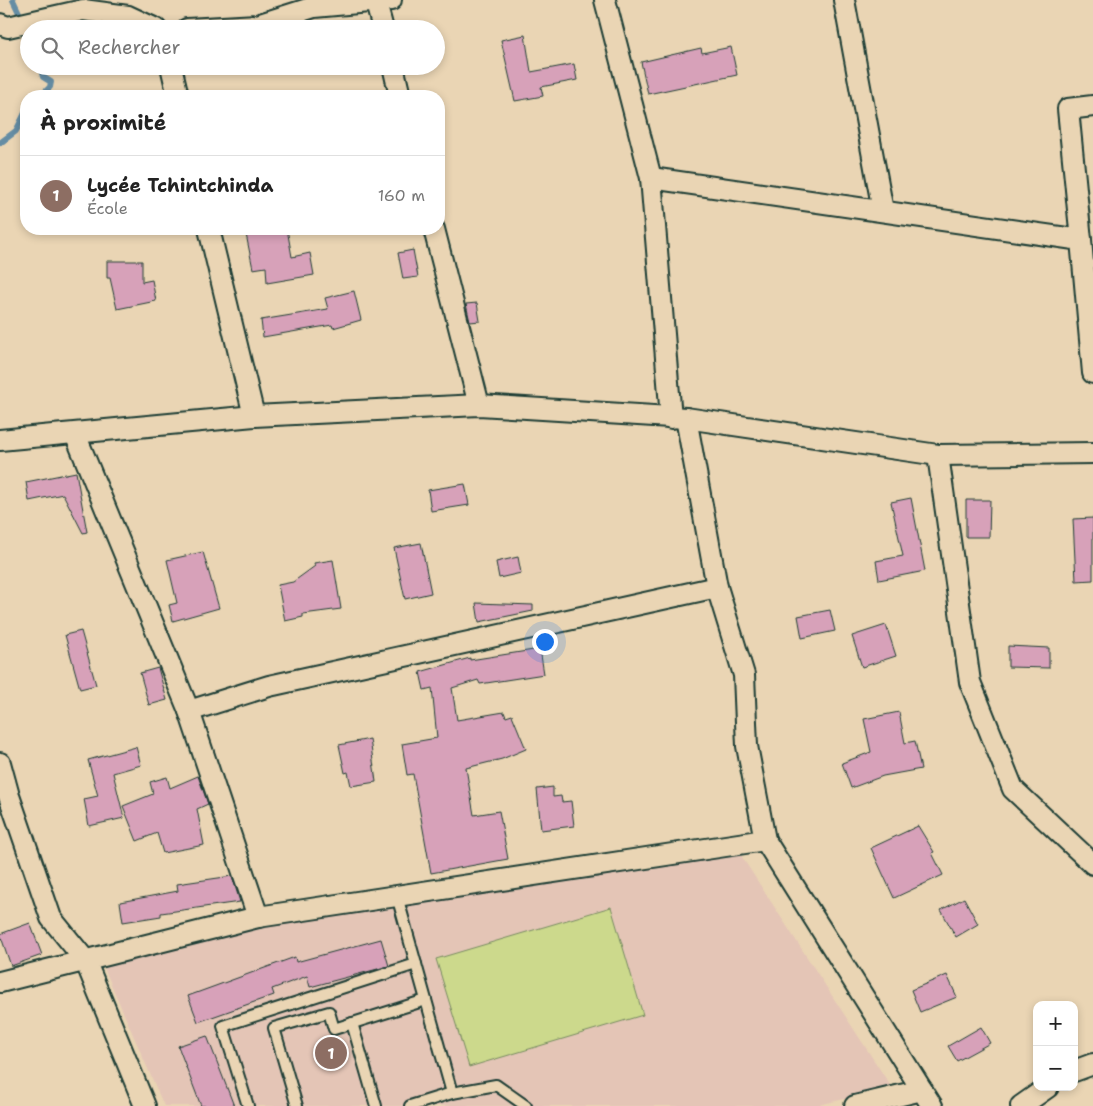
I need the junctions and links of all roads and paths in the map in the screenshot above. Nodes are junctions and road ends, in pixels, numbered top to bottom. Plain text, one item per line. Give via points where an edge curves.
1 (605, 0) edge
2 (844, 0) edge
3 (384, 2) edge
4 (39, 20) edge
5 (137, 20) edge
6 (275, 20) edge
7 (383, 20) edge
8 (0, 24) edge
9 (20, 24) edge
10 (174, 75) edge
11 (395, 75) edge
12 (177, 90) edge
13 (399, 90) edge
14 (1093, 106) edge
15 (651, 178) junction
16 (883, 211) junction
17 (210, 235) edge
18 (436, 235) edge
19 (1081, 240) junction
20 (1093, 373) edge
21 (479, 405) junction
22 (254, 416) junction
23 (678, 418) junction
24 (75, 434) junction
25 (0, 440) edge
26 (1093, 453) edge
27 (938, 455) junction
28 (717, 587) junction
29 (189, 711) junction
30 (0, 763) edge
31 (766, 840) junction
32 (1093, 864) edge
33 (397, 896) junction
34 (258, 917) junction
35 (85, 960) junction
36 (416, 964) junction
37 (0, 982) edge
38 (323, 994) junction
39 (426, 1000) junction
40 (268, 1011) junction
41 (329, 1012) junction
42 (352, 1023) junction
43 (274, 1028) junction
44 (1093, 1064) edge
45 (1078, 1070) edge
46 (1042, 1091) edge
47 (452, 1093) junction
48 (927, 1098) edge
49 (145, 1106) edge
50 (248, 1106) edge
51 (297, 1106) edge
52 (376, 1106) edge
53 (410, 1106) edge
54 (526, 1106) edge
55 (855, 1106) edge
56 (1021, 1106) edge

1 - 15 street
2 - 16 street
3 - 6 street via 314,7
3 - 7 street
4 - 5 street via 83,10
8 - 9 street via 8,27
10 - 12 street
11 - 13 street
14 - 19 street via 1068,110
15 - 16 street
15 - 23 street
16 - 19 street
17 - 22 street
18 - 21 street
19 - 20 street
21 - 22 street
21 - 23 street
22 - 24 street
23 - 27 street
23 - 28 street
24 - 25 street
24 - 29 street
26 - 27 street
27 - 32 street via 970,682 1013,789
28 - 29 street via 269,686
28 - 31 street via 744,675 747,746
29 - 34 street
30 - 35 street via 51,918
31 - 33 street
31 - 48 street
33 - 34 street
33 - 36 lane
34 - 35 street
35 - 37 street
35 - 49 street
36 - 38 lane
36 - 39 lane
38 - 40 lane
38 - 41 lane
39 - 42 lane
39 - 47 lane
40 - 43 lane
40 - 50 lane via 223,1026
41 - 42 lane via 334,1028
41 - 43 lane
42 - 52 lane
43 - 51 lane
44 - 45 street
46 - 56 street
47 - 53 lane
47 - 54 lane via 496,1085
48 - 55 street

